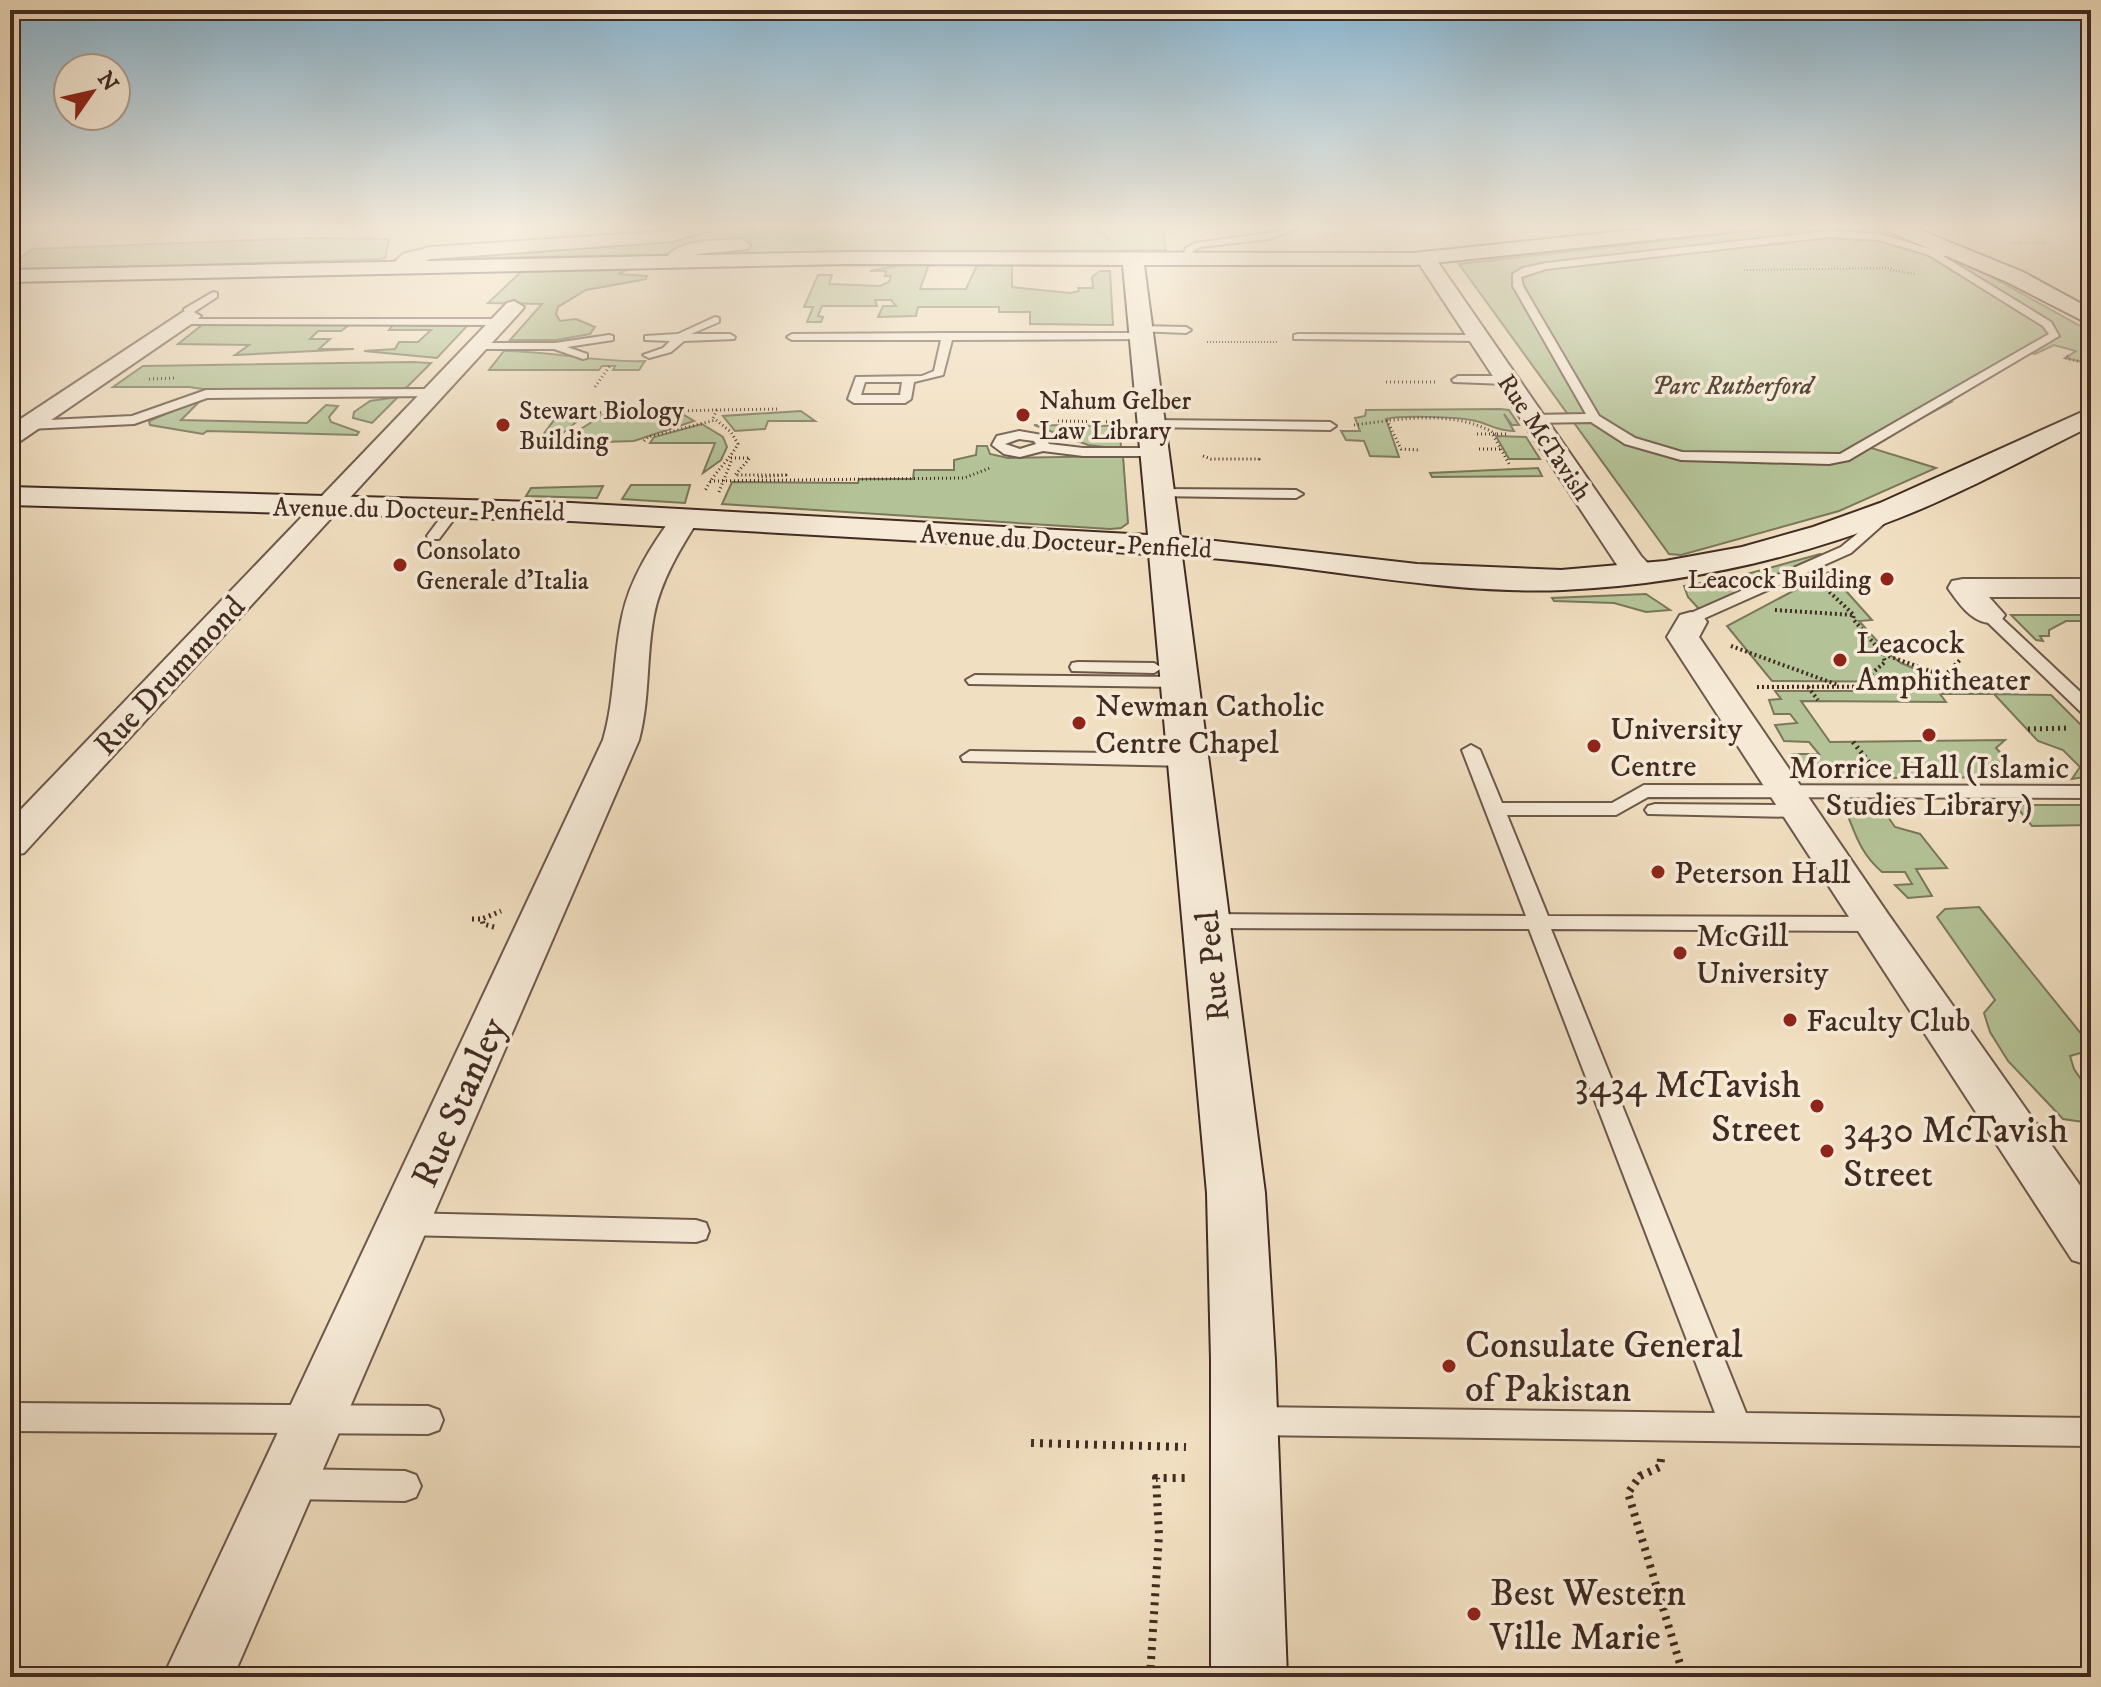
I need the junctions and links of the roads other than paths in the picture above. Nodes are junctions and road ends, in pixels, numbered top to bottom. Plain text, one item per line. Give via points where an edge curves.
1 (198, 305) edge
2 (1138, 305) edge
3 (1457, 305) edge
4 (1529, 305) edge
5 (2018, 305) edge
6 (2066, 305) edge
7 (507, 315) joint
8 (2091, 318) edge
9 (186, 319) junction
10 (715, 320) dead end
11 (1186, 330) dead end
12 (1141, 332) junction
13 (947, 336) junction
14 (730, 337) dead end
15 (792, 337) dead end
16 (1298, 337) dead end
17 (609, 338) dead end
18 (649, 338) dead end
19 (680, 338) junction
20 (1479, 338) junction
21 (477, 346) junction
22 (555, 346) junction
23 (667, 350) junction
24 (649, 355) dead end
25 (583, 356) dead end
26 (667, 363) dead end
27 (909, 379) dead end
28 (1458, 380) dead end
29 (1506, 380) junction
30 (433, 393) junction
31 (2091, 416) edge
32 (1594, 418) junction
33 (1139, 423) junction
34 (1330, 426) dead end
35 (1524, 426) junction
36 (19, 431) edge
37 (1042, 447) dead end
38 (1155, 452) junction
39 (1160, 493) junction
40 (1296, 494) dead end
41 (10, 496) edge
42 (697, 500) junction
43 (327, 507) junction
44 (455, 508) junction
45 (1891, 510) junction
46 (434, 536) dead end
47 (1163, 545) junction
48 (1642, 573) junction
49 (2091, 588) edge
50 (1989, 615) joint
51 (1699, 619) joint
52 (1078, 667) dead end
53 (1180, 675) junction
54 (985, 677) dead end
55 (2091, 712) edge
56 (1471, 750) dead end
57 (970, 757) dead end
58 (1189, 760) junction
59 (2091, 792) edge
60 (1791, 801) junction
61 (1494, 809) junction
62 (1655, 810) dead end
63 (10, 844) edge
64 (1208, 921) junction
65 (1539, 921) junction
66 (1873, 924) junction
67 (403, 1224) junction
68 (696, 1231) dead end
69 (2091, 1244) edge
70 (10, 1417) edge
71 (316, 1420) junction
72 (428, 1420) dead end
73 (1736, 1427) junction
74 (2091, 1432) edge
75 (1215, 1434) junction
76 (286, 1484) junction
77 (405, 1486) dead end
78 (198, 1677) edge
79 (1249, 1677) edge

1 - 9 lane
2 - 12 main road, Rue Peel
3 - 20 street, Rue McTavish
4 - 32 lane
5 - 32 lane via 2047,324 2054,336 1844,457 1798,461 1681,456 1630,441
6 - 8 main road
7 - 9 lane
7 - 21 street, Rue Drummond
9 - 36 street
10 - 19 lane
11 - 12 lane
12 - 13 lane
12 - 33 main road, Rue Peel
13 - 15 lane
13 - 27 lane via 939,373
14 - 19 lane
16 - 20 lane
17 - 22 lane
18 - 19 lane
19 - 23 lane
20 - 29 street, Rue McTavish
21 - 22 lane
21 - 30 street, Rue Drummond
22 - 25 lane
23 - 24 lane
23 - 26 lane via 672,355
28 - 29 lane
29 - 35 street, Rue McTavish
30 - 36 lane via 206,394 134,420
30 - 43 street, Rue Drummond
31 - 45 main road, Avenue du Docteur-Penfield
32 - 35 lane
33 - 34 lane
33 - 38 main road, Rue Peel
35 - 48 street, Rue McTavish
37 - 38 lane
38 - 39 main road, Rue Peel
39 - 40 lane
39 - 47 main road, Rue Peel
41 - 43 main road, Avenue du Docteur-Penfield
42 - 44 main road, Avenue du Docteur-Penfield
42 - 47 main road, Avenue du Docteur-Penfield
42 - 67 street, Rue Stanley via 662,555 641,604 621,740
43 - 44 main road, Avenue du Docteur-Penfield
43 - 63 street, Rue Drummond
44 - 46 lane
45 - 48 main road, Avenue du Docteur-Penfield via 1746,556
45 - 51 lane via 1854,546
47 - 48 main road, Avenue du Docteur-Penfield via 1458,578 1561,580
47 - 53 main road, Rue Peel
49 - 50 street via 1963,588
50 - 55 lane
51 - 60 street via 1683,637
52 - 53 lane
53 - 54 lane
53 - 58 main road, Rue Peel
56 - 61 lane
57 - 58 lane
58 - 64 main road, Rue Peel
59 - 60 lane
60 - 61 lane via 1644,791 1616,809
60 - 62 lane
60 - 66 street
61 - 65 lane
64 - 65 lane
64 - 75 main road, Rue Peel via 1236,1193
65 - 66 lane
65 - 73 lane via 1557,980
66 - 69 street
67 - 68 lane
67 - 71 street, Rue Stanley
70 - 71 lane
71 - 72 lane
71 - 76 street, Rue Stanley
73 - 74 lane
73 - 75 lane
75 - 79 main road, Rue Peel
76 - 77 lane
76 - 78 street, Rue Stanley

